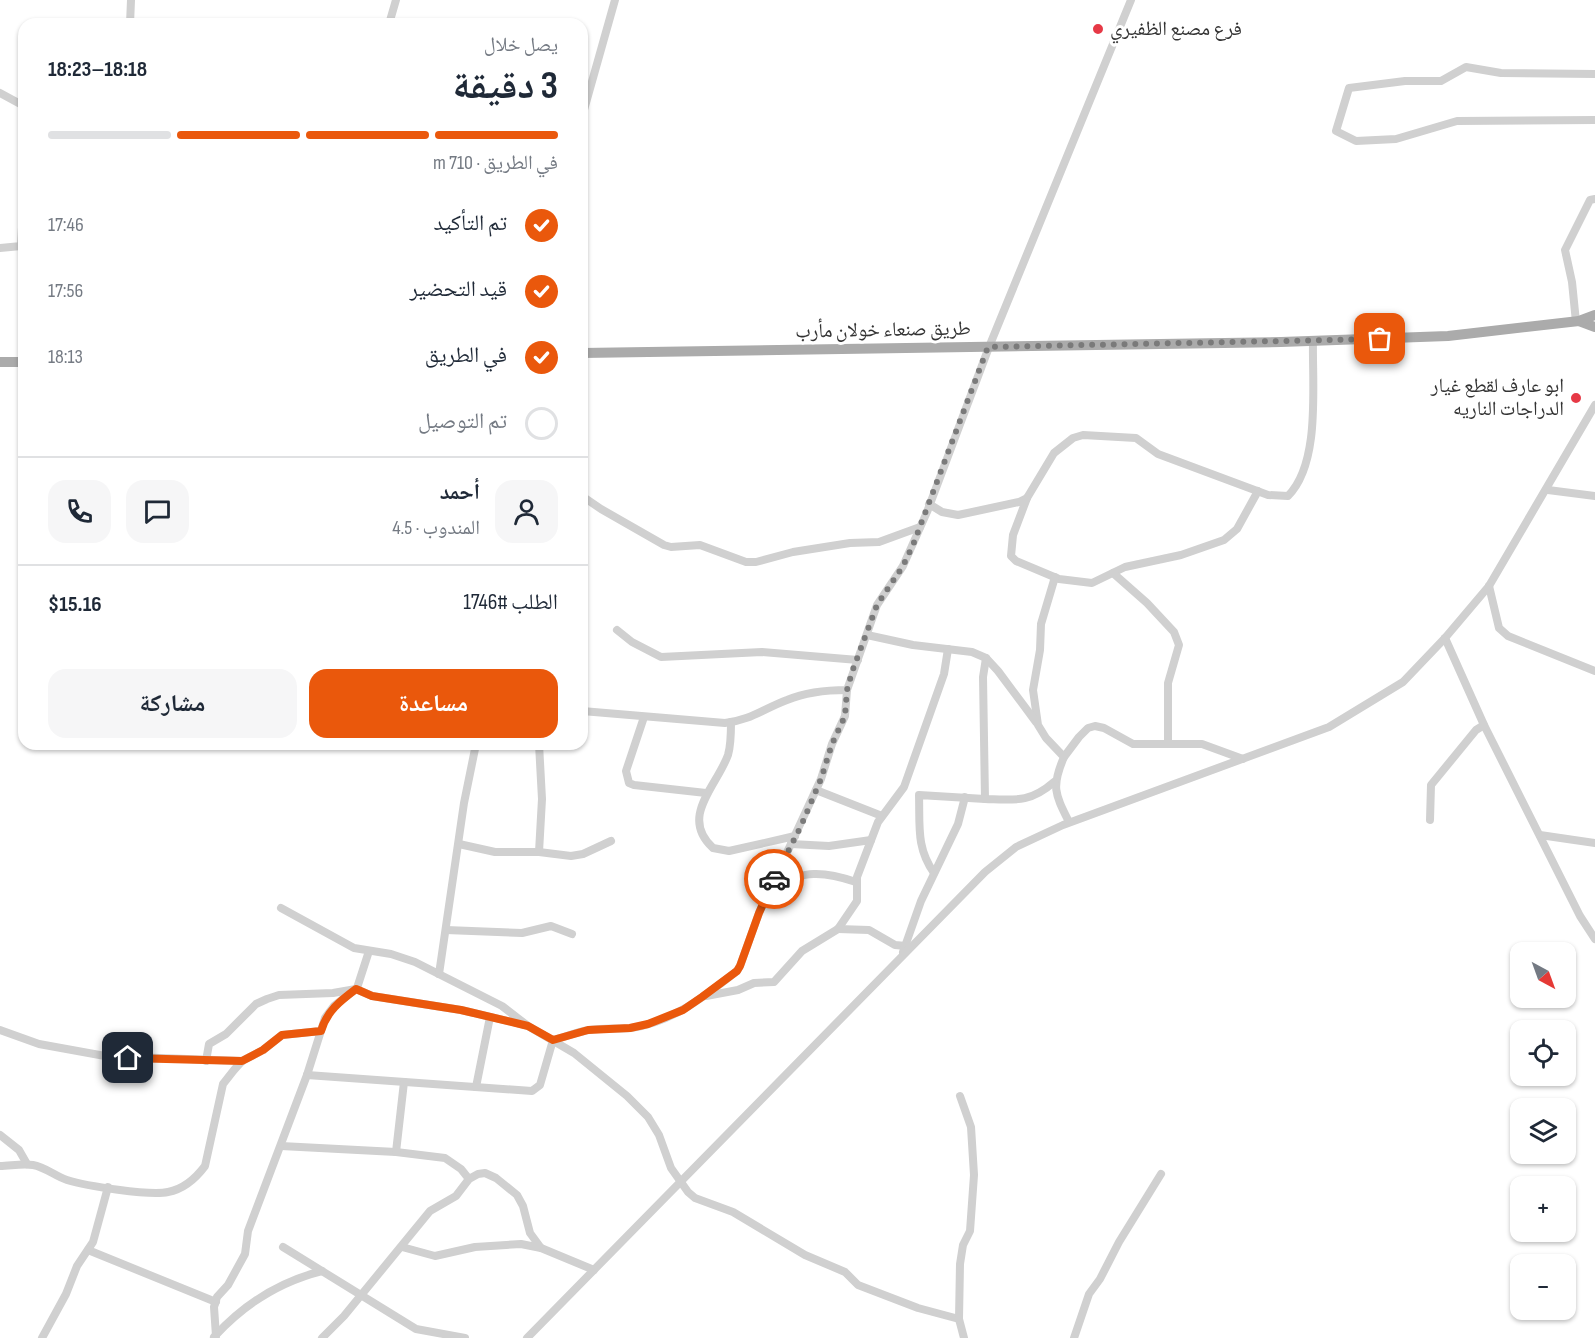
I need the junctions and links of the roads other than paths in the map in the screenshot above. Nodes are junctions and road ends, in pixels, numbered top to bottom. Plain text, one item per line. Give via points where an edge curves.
1 (131, 0) edge
2 (396, 0) edge
3 (615, 0) edge
4 (1131, 0) edge
5 (130, 18) edge
6 (391, 18) edge
7 (1595, 74) edge
8 (0, 93) edge
9 (588, 96) edge
10 (18, 103) edge
11 (1595, 120) edge
12 (1595, 199) edge
13 (18, 246) edge
14 (0, 248) edge
15 (1595, 315) edge
16 (1578, 321) junction
17 (1595, 327) edge
18 (1313, 341) junction
19 (988, 347) junction
20 (588, 353) edge
21 (0, 362) edge
22 (18, 362) edge
23 (1595, 405) edge
24 (1548, 490) junction
25 (1258, 491) junction
26 (1595, 496) edge
27 (1027, 498) junction
28 (588, 500) edge
29 (929, 504) junction
30 (920, 527) junction
31 (1113, 573) junction
32 (1055, 577) junction
33 (1489, 586) junction
34 (616, 630) dead end
35 (867, 635) junction
36 (1445, 638) junction
37 (948, 649) junction
38 (986, 658) junction
39 (858, 660) junction
40 (1595, 671) edge
41 (847, 690) junction
42 (588, 712) edge
43 (644, 717) junction
44 (731, 722) junction
45 (1038, 724) junction
46 (1484, 725) junction
47 (1168, 743) junction
48 (475, 750) edge
49 (539, 750) edge
50 (1064, 757) junction
51 (1243, 759) junction
52 (1054, 782) junction
53 (904, 787) junction
54 (816, 790) junction
55 (706, 793) junction
56 (919, 795) junction
57 (966, 797) junction
58 (985, 799) junction
59 (882, 816) junction
60 (1430, 820) dead end
61 (1070, 822) junction
62 (1540, 835) junction
63 (793, 840) junction
64 (871, 840) junction
65 (611, 841) dead end
66 (1595, 843) edge
67 (459, 844) junction
68 (539, 852) junction
69 (933, 873) junction
70 (856, 882) junction
71 (772, 884) junction
72 (281, 908) dead end
73 (838, 929) junction
74 (446, 930) junction
75 (572, 934) dead end
76 (1595, 939) edge
77 (906, 946) junction
78 (369, 951) junction
79 (902, 956) junction
80 (439, 974) junction
81 (356, 989) junction
82 (702, 997) junction
83 (489, 1017) junction
84 (528, 1026) junction
85 (0, 1030) edge
86 (321, 1031) junction
87 (553, 1040) junction
88 (206, 1060) junction
89 (242, 1061) junction
90 (307, 1075) junction
91 (404, 1082) junction
92 (476, 1087) junction
93 (960, 1096) dead end
94 (0, 1135) edge
95 (281, 1146) junction
96 (396, 1152) junction
97 (27, 1164) junction
98 (0, 1166) edge
99 (1161, 1174) dead end
100 (469, 1179) junction
101 (680, 1183) junction
102 (108, 1187) junction
103 (283, 1247) dead end
104 (402, 1247) junction
105 (541, 1248) junction
106 (88, 1250) junction
107 (594, 1270) junction
108 (322, 1272) junction
109 (360, 1294) junction
110 (216, 1302) junction
111 (959, 1319) junction
112 (215, 1337) edge
113 (42, 1338) edge
114 (322, 1338) edge
115 (465, 1338) edge
116 (527, 1338) edge
117 (964, 1338) edge
118 (1074, 1338) edge

1 - 5 street
2 - 6 street
3 - 9 street
4 - 19 street
7 - 11 street via 1501,73 1466,67 1441,81 1349,88 1336,131 1356,141 1396,139 1457,121
8 - 10 street
12 - 16 street via 1590,200 1565,250
13 - 14 street
15 - 16 main road
16 - 17 main road
16 - 18 main road, طريق صنعاء خولان مأرب via 1448,336
18 - 19 main road, طريق صنعاء خولان مأرب
18 - 25 street via 1312,429 1301,477 1288,496
19 - 20 main road, طريق صنعاء خولان مأرب
19 - 29 street
21 - 22 main road
23 - 24 street
24 - 26 street
24 - 33 street
25 - 27 street via 1158,454 1136,438 1083,435 1072,438 1054,453
25 - 31 street via 1237,528 1224,540
27 - 29 street via 1009,506 958,514 942,512
27 - 32 street via 1011,556
28 - 30 street via 664,545 700,545 746,562 879,542
29 - 30 street
30 - 35 street via 903,566 877,605
31 - 32 street via 1092,583
31 - 47 street via 1174,632 1179,645 1168,683
32 - 45 street via 1041,624 1035,668 1034,709
33 - 36 street
33 - 40 street via 1499,628 1508,636
34 - 39 street via 661,657 762,652
35 - 37 street
35 - 39 street
36 - 46 street
36 - 51 street via 1403,682 1368,705 1329,727
37 - 38 street
37 - 53 street via 944,674
38 - 45 street
38 - 58 street
39 - 41 street
41 - 44 street via 788,699 757,716
41 - 54 street via 845,716
42 - 43 street
43 - 44 street
43 - 55 street via 626,771 629,783
44 - 55 street via 727,757
45 - 50 street
46 - 60 street via 1431,785
46 - 62 street
47 - 50 street via 1133,744 1095,726 1079,737
47 - 51 street via 1202,744
48 - 67 street
49 - 68 street
50 - 52 street
51 - 61 street
52 - 58 street via 1030,798
52 - 61 street
53 - 56 street
53 - 59 street
54 - 59 street
54 - 63 street
55 - 63 street via 699,815 701,833 713,849 729,851
56 - 57 street
56 - 69 street via 921,847
57 - 58 street
57 - 69 street via 958,824
59 - 64 street
61 - 79 street via 1016,847 985,872
62 - 66 street
62 - 76 street
63 - 64 street via 829,846
63 - 71 street
64 - 70 street
65 - 68 street via 571,856
67 - 68 street via 495,852
67 - 74 street
69 - 77 street
70 - 71 street via 812,872
70 - 73 street via 857,901
71 - 82 street via 737,971
72 - 78 street via 354,948
73 - 77 street via 869,930 895,945
73 - 82 street via 802,951 774,982 754,983
74 - 75 street via 522,933 551,926
74 - 80 street
77 - 79 street
78 - 80 street via 391,954
78 - 81 street
79 - 101 street
80 - 84 street via 502,1006
81 - 83 street via 372,996
81 - 86 street via 334,1006
81 - 88 street via 279,995 256,1004 226,1034 209,1044
82 - 87 street via 683,1010 648,1024 588,1030
83 - 84 street
83 - 92 street
84 - 87 street
85 - 88 street via 39,1044 105,1056
86 - 89 street via 282,1035
86 - 90 street
87 - 92 street via 538,1088 532,1091
87 - 101 street via 595,1070 648,1117
88 - 89 street
89 - 102 street via 223,1084 205,1166 199,1175 170,1192
90 - 91 street
90 - 95 street
91 - 92 street
91 - 96 street
93 - 111 street via 971,1127 974,1175 971,1221 960,1264
94 - 97 street via 19,1150
95 - 96 street
95 - 110 street via 248,1231 245,1254
96 - 100 street via 446,1158
97 - 98 street
97 - 102 street via 66,1180
99 - 118 street via 1089,1294
100 - 104 street via 456,1196 430,1211
100 - 105 street via 485,1173 517,1195 530,1233
101 - 107 street
101 - 111 street via 695,1198 733,1212 805,1255 844,1272 858,1285
102 - 106 street
103 - 108 street
104 - 105 street via 435,1256 484,1246 521,1244
104 - 109 street
105 - 107 street
106 - 110 street
106 - 113 street
107 - 116 street
108 - 109 street
108 - 112 street via 295,1279 260,1297 235,1315
109 - 114 street
109 - 115 street via 416,1329
110 - 112 street
111 - 117 street

